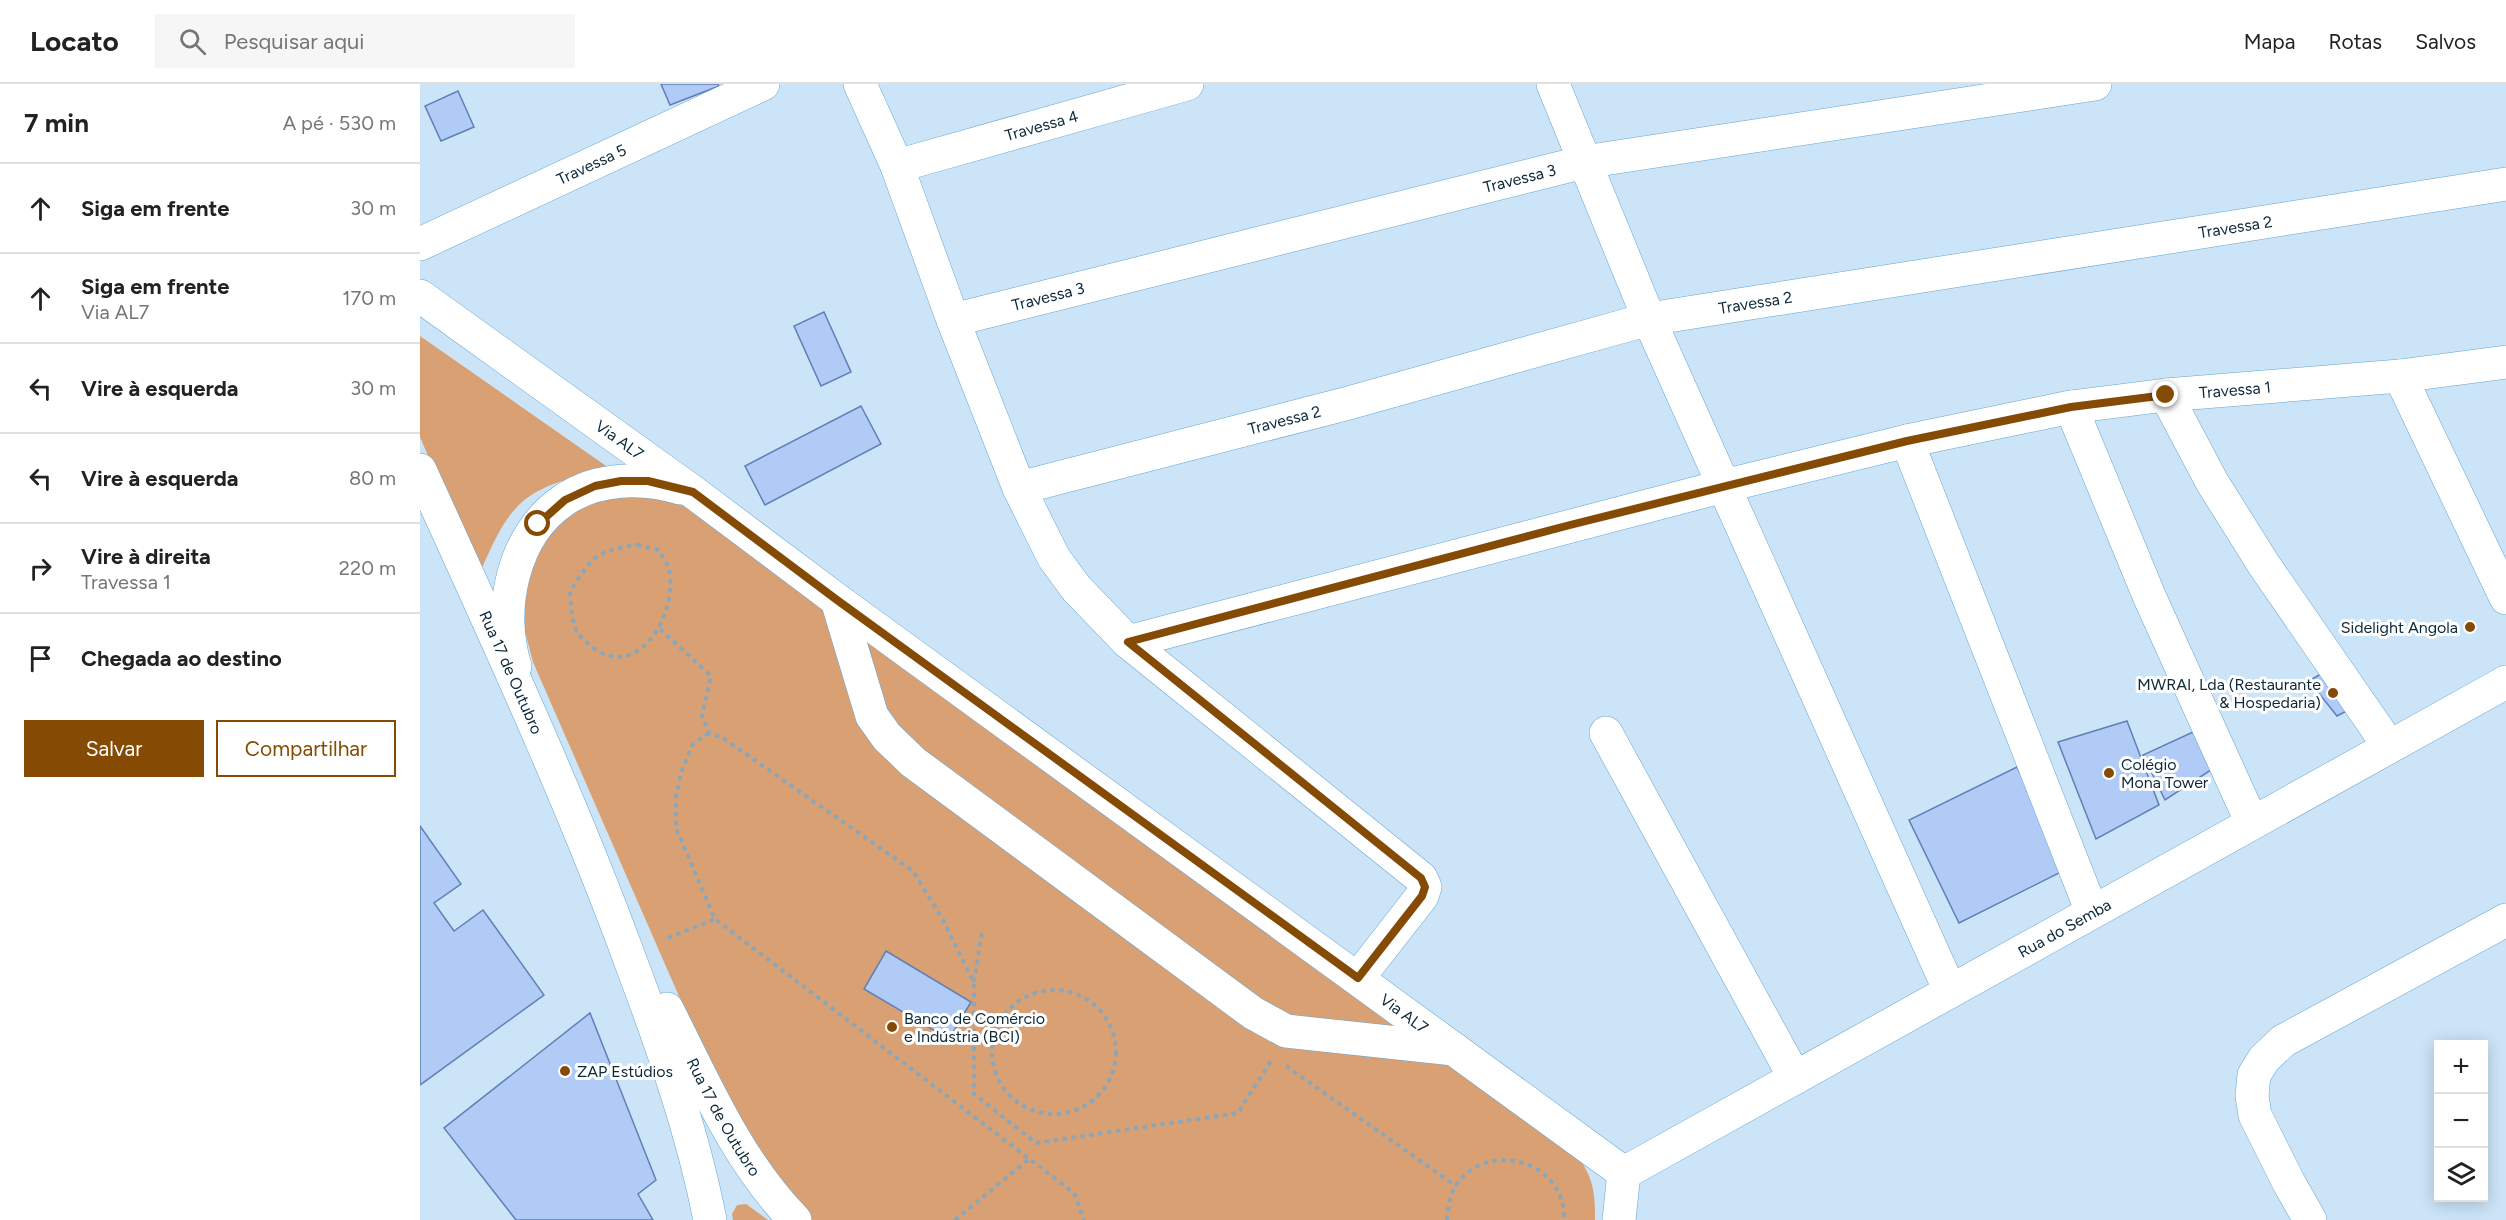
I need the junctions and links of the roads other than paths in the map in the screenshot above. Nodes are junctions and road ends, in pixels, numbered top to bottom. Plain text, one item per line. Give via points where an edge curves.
1 (763, 84) edge
2 (860, 84) edge
3 (1187, 84) edge
4 (1553, 84) edge
5 (2095, 84) edge
6 (1584, 162) junction
7 (897, 166) junction
8 (2506, 184) edge
9 (420, 244) edge
10 (420, 296) edge
11 (1649, 319) junction
12 (952, 320) junction
13 (2506, 362) edge
14 (2400, 376) junction
15 (2166, 395) junction
16 (2071, 407) junction
17 (1907, 441) junction
18 (420, 470) edge
19 (1724, 486) junction
20 (1019, 488) junction
21 (693, 492) junction
22 (2506, 598) edge
23 (837, 600) junction
24 (1128, 642) junction
25 (2506, 682) edge
26 (528, 708) junction
27 (1606, 734) dead end
28 (2390, 746) junction
29 (2252, 823) junction
30 (600, 876) junction
31 (2092, 912) junction
32 (2506, 920) edge
33 (1358, 978) junction
34 (1950, 991) junction
35 (1455, 1049) junction
36 (1795, 1078) junction
37 (1623, 1173) junction
38 (710, 1220) edge
39 (795, 1220) edge
40 (1619, 1220) edge
41 (2310, 1220) edge

1 - 9 street, Travessa 5
2 - 7 street
3 - 7 street, Travessa 4
4 - 6 street
5 - 6 street, Travessa 3
6 - 11 street
6 - 12 street, Travessa 3
7 - 12 street
8 - 11 street, Travessa 2
10 - 21 street, Via AL7
11 - 19 street
11 - 20 street, Travessa 2 via 1345,404
12 - 20 street
13 - 14 street, Travessa 1
14 - 15 street, Travessa 1
14 - 22 street
15 - 16 street, Travessa 1
15 - 28 street via 2212,482 2264,565
16 - 17 street, Travessa 1
16 - 29 street
17 - 19 street, Travessa 1
17 - 31 street
18 - 26 street, Rua 17 de Outubro
19 - 24 street, Travessa 1
19 - 34 street
20 - 24 street via 1054,558 1076,588
21 - 23 street, Via AL7
21 - 26 street via 648,481 595,486 565,500 538,524 517,561 506,622
23 - 33 street, Via AL7
23 - 35 street via 872,716 887,737 913,762 1253,1013 1286,1030
24 - 33 street via 1421,878 1425,887 1422,896
25 - 28 street, Rua do Semba
26 - 30 street, Rua 17 de Outubro
27 - 36 street
28 - 29 street, Rua do Semba
29 - 31 street, Rua do Semba
30 - 38 street, Rua 17 de Outubro via 663,1047
30 - 39 street, Rua 17 de Outubro via 731,1134 755,1172
31 - 34 street, Rua do Semba
32 - 41 street via 2283,1041 2264,1059 2254,1075 2255,1115
33 - 35 street, Via AL7
34 - 36 street, Rua do Semba
35 - 37 street, Via AL7
36 - 37 street, Rua do Semba
37 - 40 street

